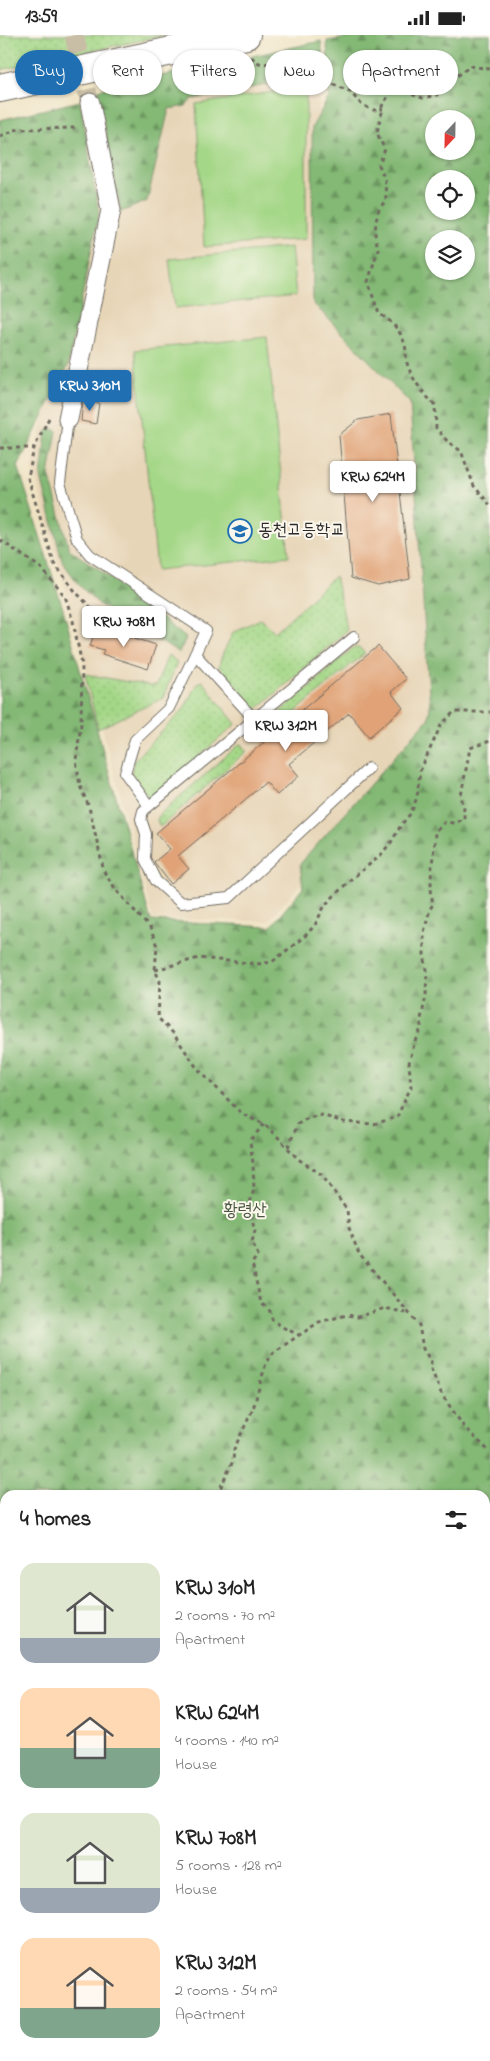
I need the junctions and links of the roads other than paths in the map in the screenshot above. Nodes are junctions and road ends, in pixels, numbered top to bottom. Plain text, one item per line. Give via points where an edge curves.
1 (237, 37) edge
2 (0, 88) edge
3 (90, 103) tunnel mouth
4 (68, 419) joint
5 (354, 637) dead end
6 (195, 654) junction
7 (254, 719) junction
8 (369, 768) dead end
9 (149, 806) junction

1 - 2 highway
3 - 4 street via 111,210
4 - 6 lane via 60,483 77,539 90,555 206,631
5 - 7 lane
6 - 7 lane
6 - 9 lane via 169,708 135,740 127,761 125,773
7 - 9 lane
8 - 9 lane via 229,898 181,903 156,881 145,859 146,833 140,819

